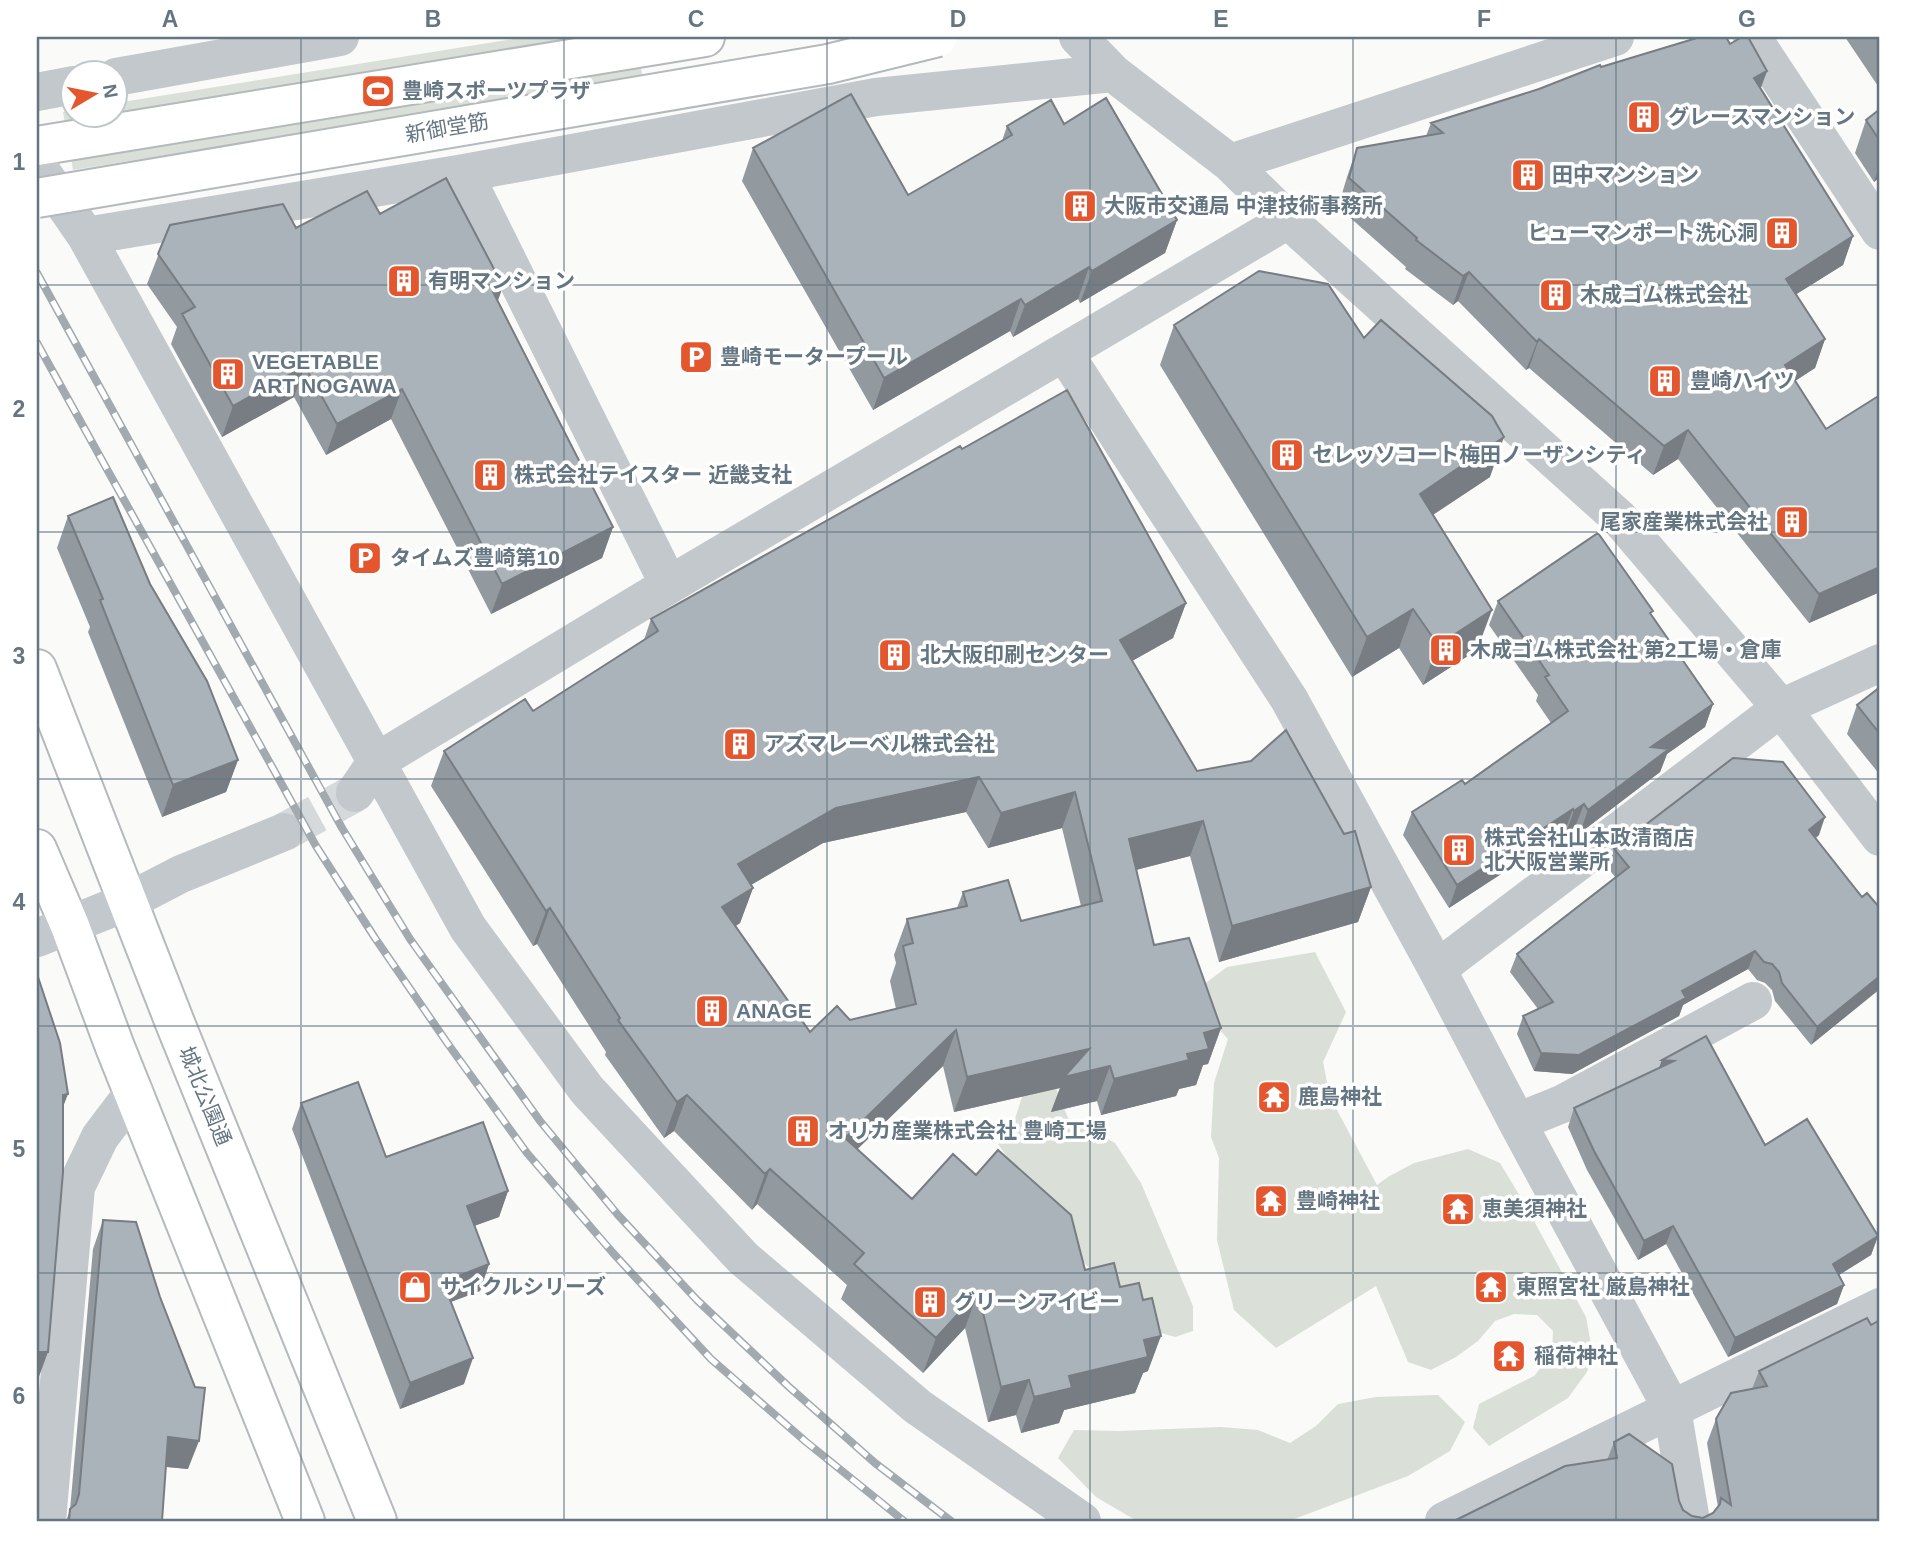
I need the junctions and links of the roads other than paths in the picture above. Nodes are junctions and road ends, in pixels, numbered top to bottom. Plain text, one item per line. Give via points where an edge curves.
1 (340, 37) edge
2 (705, 37) edge
3 (938, 37) edge
4 (1078, 37) edge
5 (1615, 37) edge
6 (1752, 37) edge
7 (1113, 73) junction
8 (130, 74) edge
9 (60, 88) edge
10 (37, 92) edge
11 (37, 146) edge
12 (1230, 163) junction
13 (37, 165) edge
14 (464, 173) junction
15 (37, 198) edge
16 (1288, 220) junction
17 (1880, 231) edge
18 (86, 236) junction
19 (1065, 354) junction
20 (669, 585) junction
21 (1880, 663) edge
22 (37, 669) edge
23 (1780, 708) junction
24 (376, 762) junction
25 (355, 793) tunnel mouth
26 (284, 832) tunnel mouth
27 (1880, 837) edge
28 (37, 849) edge
29 (127, 902) junction
30 (53, 932) edge
31 (1437, 969) junction
32 (1753, 1001) dead end
33 (134, 1092) junction
34 (1517, 1122) junction
35 (1880, 1307) edge
36 (1672, 1409) junction
37 (47, 1521) edge
38 (305, 1521) edge
39 (377, 1521) edge
40 (1082, 1521) edge
41 (1444, 1521) edge
42 (1691, 1521) edge

1 - 8 street
2 - 11 main road
3 - 15 main road, 新御堂筋, bridge via 828,64
4 - 7 street
5 - 12 street
6 - 17 street
7 - 12 street
7 - 14 street via 876,97
9 - 10 street
12 - 16 street
13 - 18 street
14 - 18 street
14 - 20 street
16 - 19 street
16 - 23 street via 1619,518
18 - 24 street
19 - 20 street
19 - 31 street via 1289,699
20 - 24 street
21 - 23 street
22 - 29 main road, 城北公園通
23 - 27 street
23 - 31 street
24 - 25 street
24 - 40 street via 468,928 587,1090 743,1258 918,1407
26 - 29 street via 181,874
28 - 30 main road
29 - 30 street
29 - 39 main road, 城北公園通
30 - 33 main road
31 - 34 street
32 - 34 street via 1562,1104
33 - 37 street via 100,1137 76,1187
33 - 38 main road
34 - 36 street
35 - 36 street
36 - 41 street
36 - 42 street

